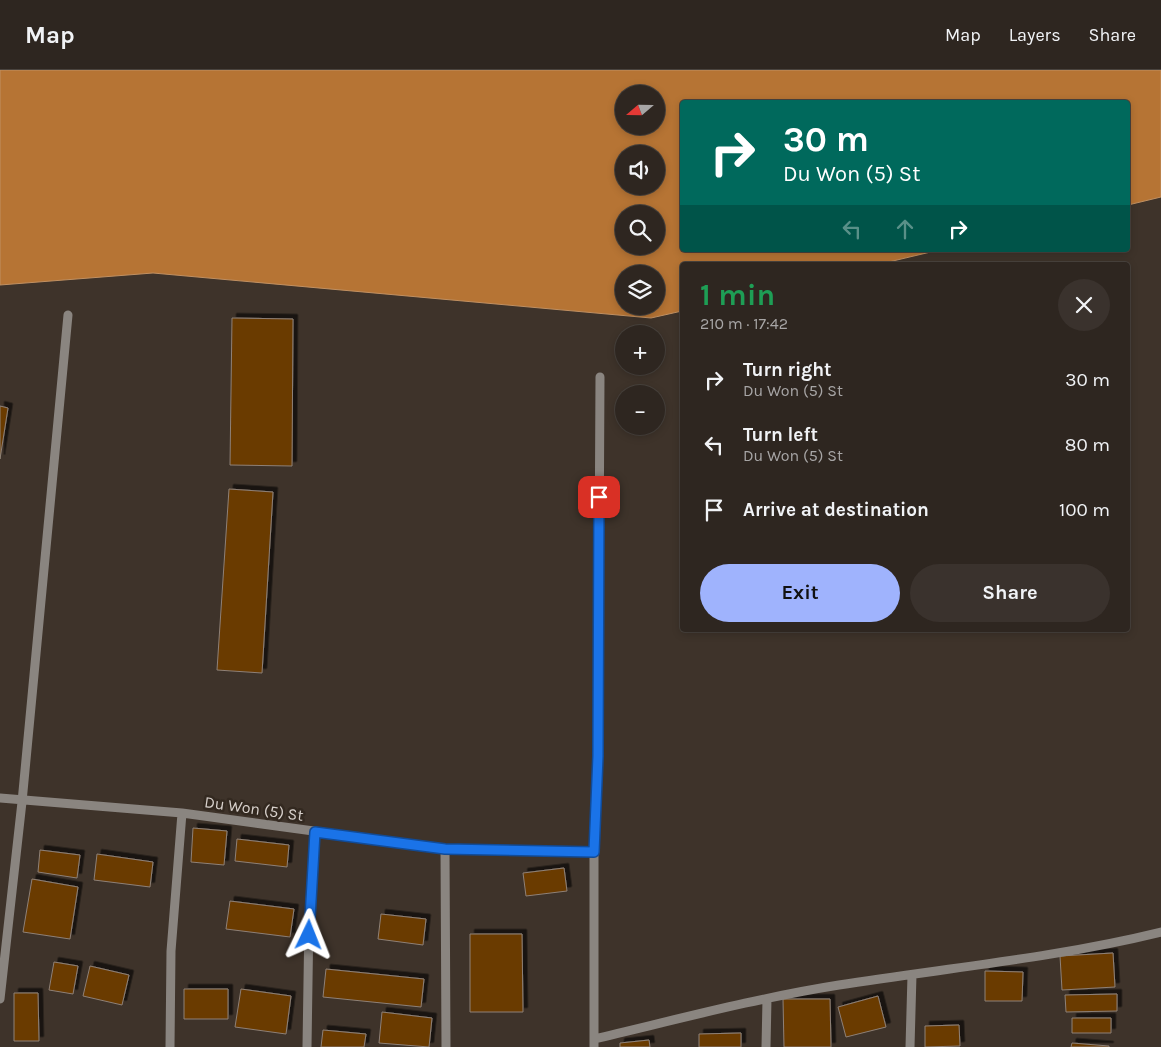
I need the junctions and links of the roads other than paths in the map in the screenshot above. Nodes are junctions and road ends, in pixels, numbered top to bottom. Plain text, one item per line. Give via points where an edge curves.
1 (68, 316) dead end
2 (600, 377) dead end
3 (0, 798) edge
4 (22, 802) junction
5 (182, 813) junction
6 (315, 832) junction
7 (445, 849) junction
8 (594, 852) junction
9 (1161, 932) edge
10 (912, 975) junction
11 (767, 998) junction
12 (0, 999) edge
13 (594, 1043) edge
14 (170, 1047) edge
15 (307, 1047) edge
16 (446, 1047) edge
17 (766, 1047) edge
18 (910, 1047) edge

1 - 4 street
2 - 8 street via 598,746
3 - 4 street, Du Won (5) St
4 - 5 street, Du Won (5) St
4 - 12 street
5 - 6 street, Du Won (5) St
5 - 14 street via 171,951
6 - 7 street, Du Won (5) St
6 - 15 street via 309,916
7 - 8 street, Du Won (5) St
7 - 16 street
8 - 13 street
9 - 10 street via 1040,956
10 - 11 street
10 - 18 street
11 - 13 street
11 - 17 street

